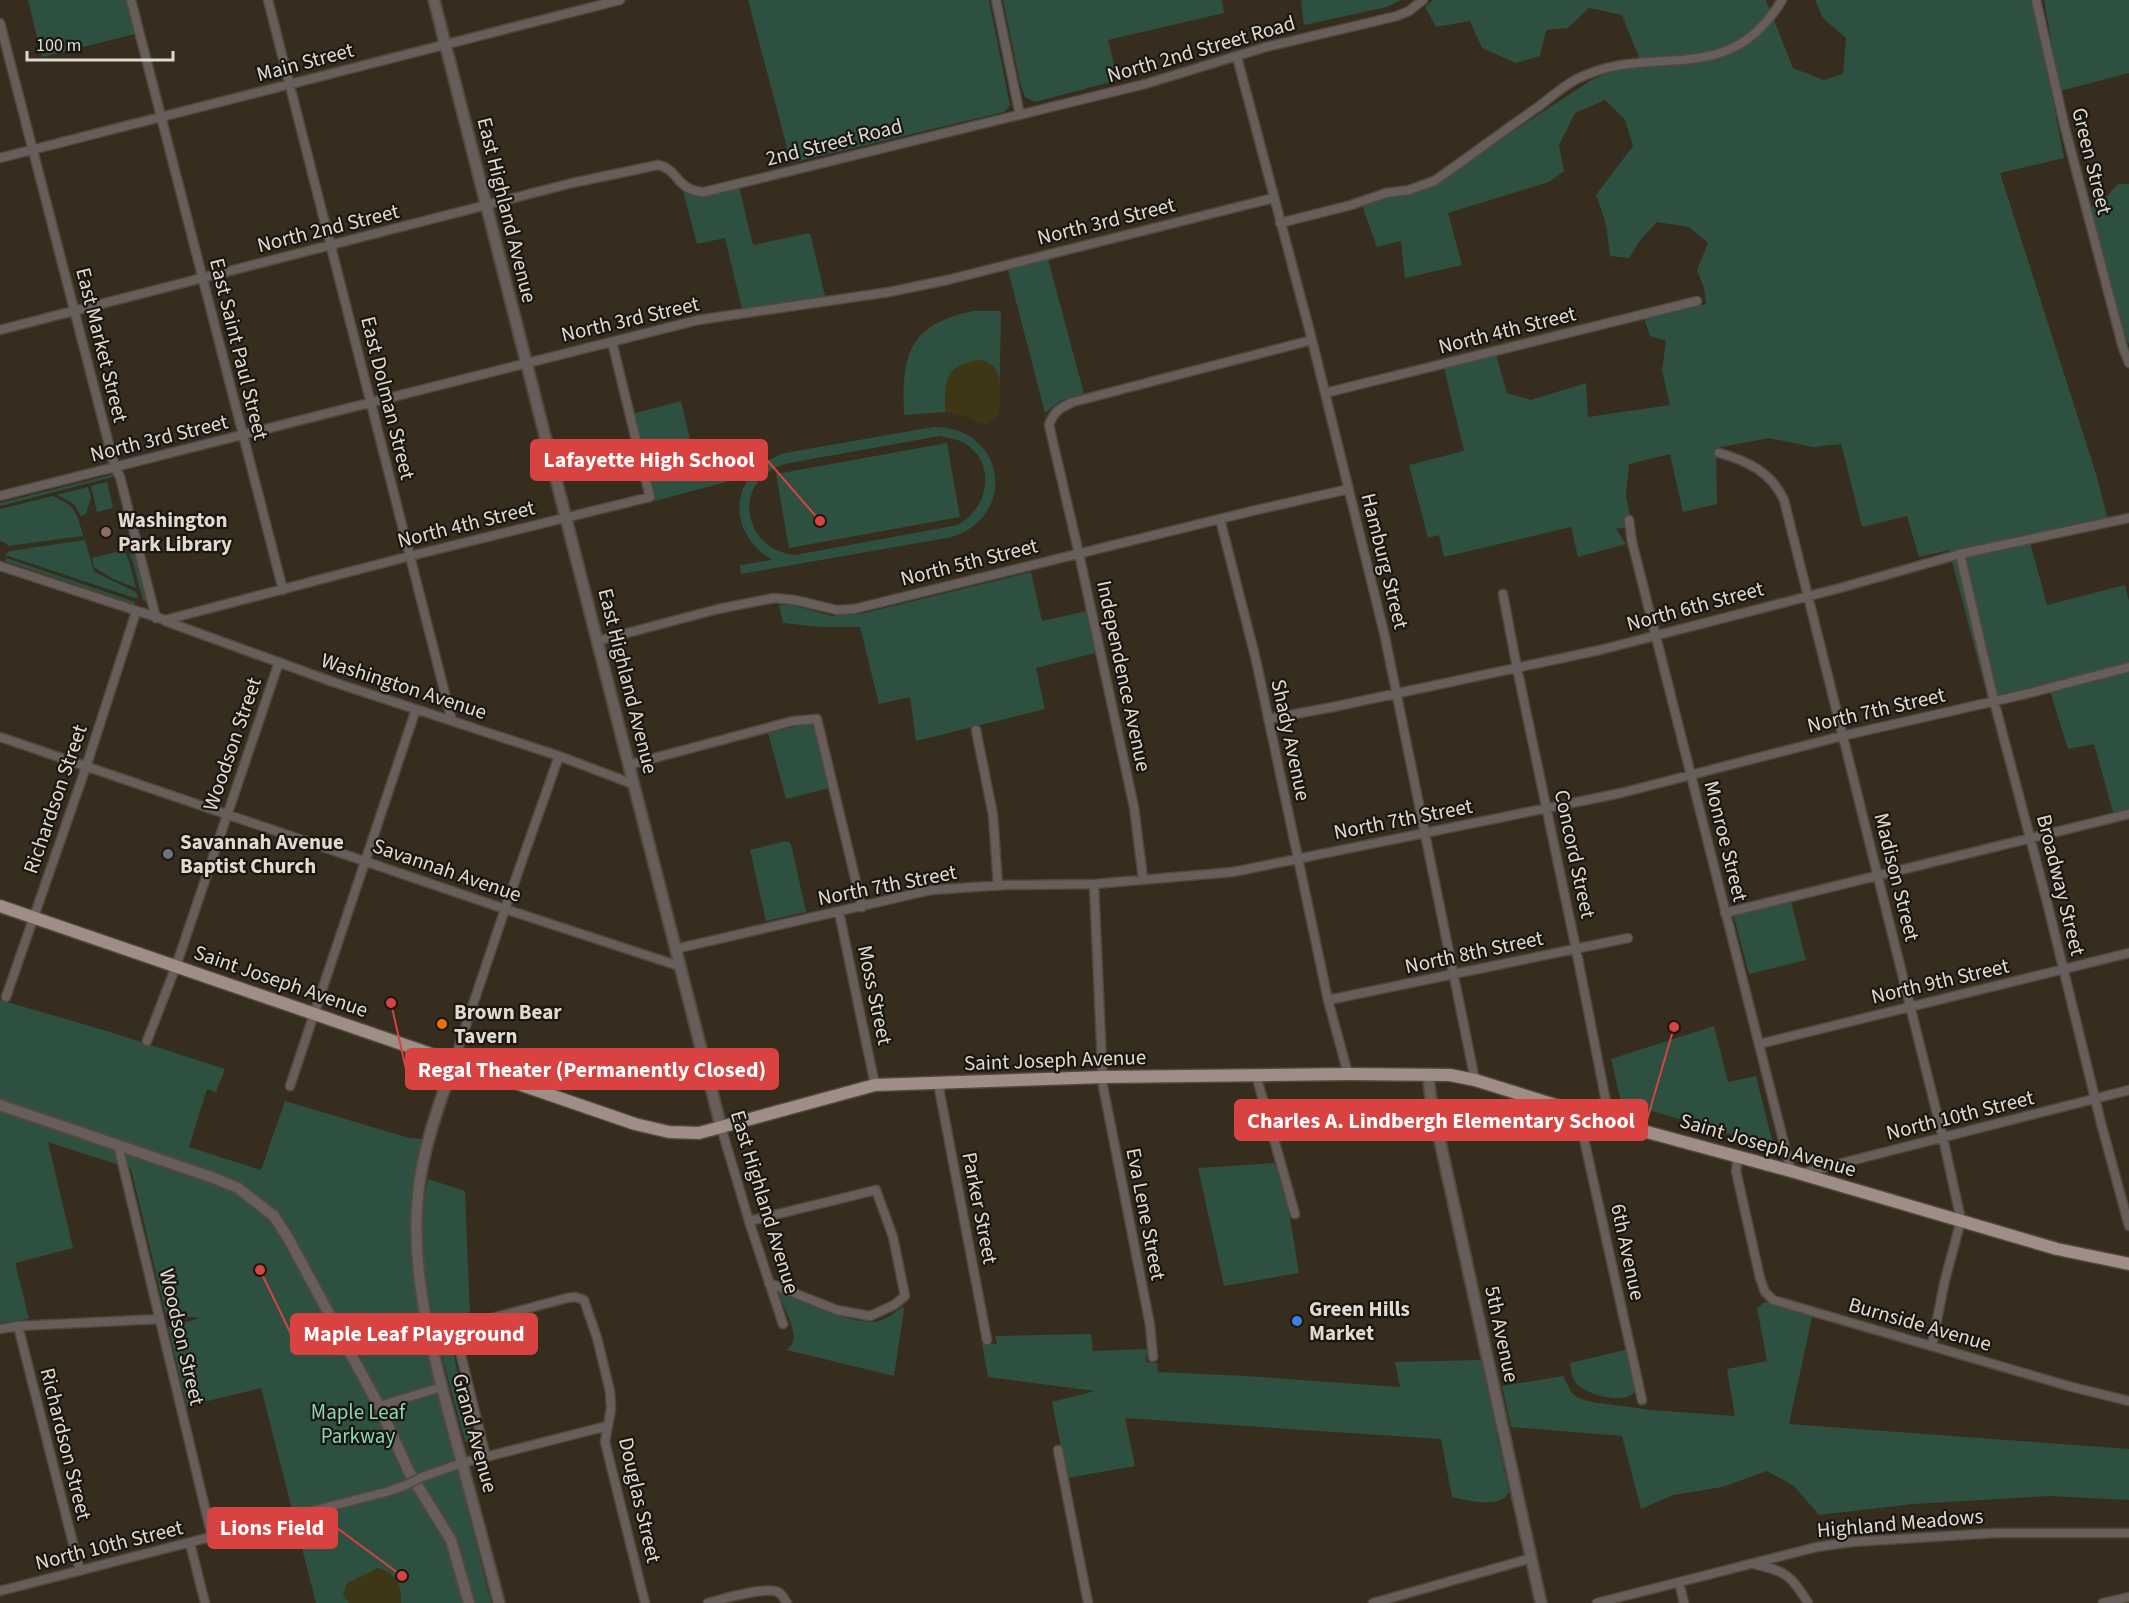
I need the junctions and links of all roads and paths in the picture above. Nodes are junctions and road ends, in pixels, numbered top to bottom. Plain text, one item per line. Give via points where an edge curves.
1 (131, 0) edge
2 (268, 0) edge
3 (434, 0) edge
4 (620, 0) edge
5 (996, 0) edge
6 (1423, 0) edge
7 (1782, 0) edge
8 (2036, 0) edge
9 (0, 23) edge
10 (445, 44) junction
11 (1237, 57) junction
12 (290, 84) junction
13 (1020, 115) junction
14 (161, 117) junction
15 (32, 149) junction
16 (0, 158) edge
17 (665, 166) joint
18 (1273, 198) junction
19 (486, 206) junction
20 (1280, 223) junction
21 (331, 245) junction
22 (202, 279) junction
23 (1697, 301) dead end
24 (75, 310) junction
25 (0, 330) edge
26 (1312, 340) junction
27 (612, 342) junction
28 (526, 363) junction
29 (2129, 363) edge
30 (1325, 393) junction
31 (370, 402) junction
32 (242, 435) junction
33 (1719, 453) dead end
34 (114, 468) junction
35 (1349, 489) junction
36 (0, 496) edge
37 (566, 517) junction
38 (2129, 518) edge
39 (1220, 519) junction
40 (1629, 520) dead end
41 (1079, 554) junction
42 (1960, 554) junction
43 (410, 556) junction
44 (0, 566) edge
45 (283, 590) junction
46 (1503, 594) dead end
47 (1808, 596) junction
48 (136, 612) junction
49 (160, 619) junction
50 (1655, 635) junction
51 (597, 641) junction
52 (279, 662) junction
53 (2129, 667) edge
54 (1517, 668) junction
55 (1396, 693) junction
56 (1994, 701) junction
57 (416, 709) junction
58 (1268, 719) junction
59 (452, 721) junction
60 (976, 730) dead end
61 (1842, 736) junction
62 (0, 737) edge
63 (559, 756) junction
64 (628, 765) junction
65 (86, 767) junction
66 (1690, 774) junction
67 (633, 784) junction
68 (1548, 809) junction
69 (226, 814) junction
70 (2129, 814) edge
71 (1424, 833) junction
72 (2030, 838) junction
73 (1297, 859) junction
74 (365, 862) junction
75 (1878, 876) junction
76 (1143, 879) junction
77 (1094, 884) junction
78 (998, 885) junction
79 (0, 906) edge
80 (862, 907) junction
81 (505, 909) junction
82 (839, 912) junction
83 (1725, 913) junction
84 (34, 919) junction
85 (1628, 938) dead end
86 (675, 949) junction
87 (1576, 949) junction
88 (2129, 953) edge
89 (176, 966) junction
90 (679, 966) junction
91 (2064, 970) junction
92 (1453, 974) junction
93 (6, 997) dead end
94 (1328, 1000) junction
95 (1911, 1006) junction
96 (315, 1013) junction
97 (147, 1041) dead end
98 (1759, 1044) junction
99 (454, 1061) junction
100 (1348, 1074) junction
101 (1428, 1074) junction
102 (1256, 1076) junction
103 (1102, 1077) junction
104 (1475, 1080) junction
105 (938, 1083) junction
106 (875, 1085) junction
107 (290, 1086) dead end
108 (2129, 1090) edge
109 (2094, 1099) junction
110 (0, 1105) edge
111 (1578, 1112) junction
112 (1610, 1122) junction
113 (721, 1127) junction
114 (1943, 1137) junction
115 (118, 1145) junction
116 (1738, 1156) junction
117 (1795, 1172) junction
118 (1294, 1214) dead end
119 (1961, 1220) junction
120 (749, 1221) junction
121 (2129, 1224) edge
122 (2129, 1264) edge
123 (769, 1283) junction
124 (160, 1319) junction
125 (783, 1324) dead end
126 (18, 1326) junction
127 (0, 1329) edge
128 (987, 1340) dead end
129 (1932, 1346) junction
130 (1153, 1357) dead end
131 (442, 1387) junction
132 (1642, 1400) dead end
133 (2129, 1401) edge
134 (379, 1406) junction
135 (607, 1426) junction
136 (1058, 1450) dead end
137 (486, 1457) junction
138 (462, 1462) junction
139 (2129, 1533) edge
140 (212, 1536) junction
141 (190, 1543) junction
142 (1532, 1558) junction
143 (1751, 1564) junction
144 (80, 1571) junction
145 (1679, 1582) junction
146 (0, 1591) edge
147 (2129, 1597) edge
148 (1399, 1599) edge
149 (206, 1603) edge
150 (469, 1603) edge
151 (499, 1603) edge
152 (645, 1603) edge
153 (708, 1603) edge
154 (787, 1603) edge
155 (1088, 1603) edge
156 (1373, 1603) edge
157 (1541, 1603) edge
158 (1597, 1603) edge
159 (1684, 1603) edge
160 (1808, 1603) edge
161 (2103, 1603) edge

1 - 14 street, East Saint Paul Street
2 - 12 street, East Dolman Street
3 - 10 street, East Highland Avenue
4 - 10 street, Main Street
5 - 13 street
6 - 11 street, North 2nd Street Road via 1397,16
7 - 20 street via 1773,16 1741,45 1705,58 1605,67 1575,81 1434,181
8 - 29 street, Green Street via 2071,151
9 - 15 street, East Market Street
10 - 12 street, Main Street
10 - 19 street, East Highland Avenue
11 - 13 street, North 2nd Street Road
11 - 18 street, Hamburg Street
12 - 14 street, Main Street
12 - 21 street, East Dolman Street
13 - 17 street, 2nd Street Road via 704,192 686,188
14 - 15 street, Main Street
14 - 22 street, East Saint Paul Street
15 - 16 street, Main Street
15 - 24 street, East Market Street
17 - 19 street, North 2nd Street via 572,183
18 - 20 street, Hamburg Street
18 - 27 street, North 3rd Street via 947,280 698,320
19 - 21 street, North 2nd Street
19 - 28 street, East Highland Avenue
20 - 26 street, Hamburg Street
21 - 22 street, North 2nd Street
21 - 31 street, East Dolman Street
22 - 24 street, North 2nd Street
22 - 32 street, East Saint Paul Street
23 - 30 street, North 4th Street
24 - 25 street, North 2nd Street
24 - 34 street, East Market Street
26 - 30 street, Hamburg Street
26 - 41 street, Independence Avenue via 1060,407 1049,425
27 - 28 street, North 3rd Street
27 - 37 street, North 4th Street via 650,497
28 - 31 street, North 3rd Street
28 - 37 street, East Highland Avenue
30 - 35 street, Hamburg Street
31 - 32 street, North 3rd Street
31 - 43 street, East Dolman Street
32 - 34 street, North 3rd Street
32 - 45 street, East Saint Paul Street
33 - 47 street, Madison Street via 1761,471 1776,484 1784,500
34 - 36 street, North 3rd Street
34 - 49 street, East Market Street via 120,477
35 - 39 street, North 5th Street
35 - 55 street, Hamburg Street
37 - 43 street, North 4th Street
37 - 51 street, East Highland Avenue
38 - 42 street, North 6th Street
39 - 41 street, North 5th Street
39 - 58 street, Shady Avenue
40 - 50 street, Monroe Street
41 - 51 street, North 5th Street via 854,609 837,610 774,598
41 - 76 street, Independence Avenue via 1134,807
42 - 47 street, North 6th Street
42 - 56 street, Broadway Street
43 - 45 street, North 4th Street
43 - 59 street, East Dolman Street
44 - 48 street
45 - 49 street, North 4th Street
46 - 54 street, Concord Street
47 - 50 street, North 6th Street
47 - 61 street, Madison Street
48 - 49 street
48 - 65 street, Richardson Street
49 - 52 street, Washington Avenue
50 - 54 street, North 6th Street
50 - 66 street, Monroe Street
51 - 64 street, East Highland Avenue
52 - 57 street, Washington Avenue
52 - 69 street, Woodson Street
53 - 56 street, North 7th Street
54 - 55 street, North 6th Street
54 - 68 street, Concord Street
55 - 58 street, North 6th Street
55 - 71 street, Hamburg Street
56 - 61 street, North 7th Street
56 - 72 street, Broadway Street
57 - 59 street, Washington Avenue
57 - 74 street
58 - 73 street, Shady Avenue
59 - 63 street, Washington Avenue
60 - 78 street via 993,815
61 - 66 street, North 7th Street
61 - 75 street, Madison Street
62 - 65 street, Savannah Avenue
63 - 67 street, Washington Avenue
63 - 81 street
64 - 67 street, East Highland Avenue
64 - 80 street via 793,721 817,719
65 - 69 street, Savannah Avenue
65 - 84 street, Richardson Street
66 - 68 street, North 7th Street
66 - 83 street, Monroe Street
67 - 86 street, East Highland Avenue
68 - 71 street, North 7th Street
68 - 87 street, Concord Street
69 - 74 street, Savannah Avenue
69 - 89 street, Woodson Street
70 - 72 street
71 - 73 street, North 7th Street
71 - 92 street, Hamburg Street
72 - 75 street
72 - 91 street, Broadway Street
73 - 76 street, North 7th Street via 1233,872
73 - 94 street, Shady Avenue
74 - 81 street, Savannah Avenue
74 - 96 street
75 - 83 street
75 - 95 street, Madison Street
76 - 77 street, North 7th Street
77 - 78 street, North 7th Street
77 - 103 street, Eva Lene Street
78 - 80 street, North 7th Street via 931,890
79 - 84 main road, Saint Joseph Avenue
80 - 82 street, North 7th Street
81 - 90 street, Savannah Avenue
81 - 99 street
82 - 86 street, North 7th Street
82 - 106 street, Moss Street
83 - 98 street, Monroe Street
84 - 89 main road, Saint Joseph Avenue
84 - 93 street, Richardson Street
85 - 87 street, North 8th Street
86 - 90 street, East Highland Avenue
87 - 92 street, North 8th Street
87 - 112 street, Concord Street
88 - 91 street, North 9th Street
89 - 96 main road, Saint Joseph Avenue
89 - 97 street, Woodson Street
90 - 113 street, East Highland Avenue
91 - 95 street, North 9th Street
91 - 109 street, Broadway Street
92 - 94 street, North 8th Street
92 - 104 street, Hamburg Street
94 - 100 street, Shady Avenue
95 - 98 street, North 9th Street
95 - 114 street, Madison Street
96 - 99 main road, Saint Joseph Avenue
96 - 107 street
98 - 117 street, Monroe Street
99 - 113 main road, Saint Joseph Avenue via 635,1124 685,1134
99 - 131 street, Grand Avenue via 429,1137 420,1179 417,1222 421,1298
100 - 101 main road, Saint Joseph Avenue
100 - 102 main road, Saint Joseph Avenue
101 - 104 main road, Saint Joseph Avenue
101 - 142 street, 5th Avenue
102 - 103 main road, Saint Joseph Avenue
102 - 118 street
103 - 105 main road, Saint Joseph Avenue
103 - 130 street, Eva Lene Street
104 - 111 main road, Saint Joseph Avenue
105 - 106 main road, Saint Joseph Avenue
105 - 128 street, Parker Street
106 - 113 main road, Saint Joseph Avenue
108 - 109 street, North 10th Street
109 - 114 street, North 10th Street
109 - 121 street, Broadway Street
110 - 115 street
111 - 112 main road, Saint Joseph Avenue
111 - 132 street, 6th Avenue
112 - 116 main road, Saint Joseph Avenue
113 - 120 street, East Highland Avenue
114 - 117 street, North 10th Street
114 - 119 street, Madison Street
115 - 124 street, Woodson Street
115 - 134 street via 238,1188 274,1216
116 - 117 main road, Saint Joseph Avenue
116 - 129 street, Burnside Avenue via 1736,1171 1760,1278 1773,1300
117 - 119 main road, Saint Joseph Avenue
119 - 122 main road, Saint Joseph Avenue via 2057,1249
119 - 129 street, Madison Street
120 - 123 street, East Highland Avenue
120 - 123 street via 876,1190 893,1237 906,1296 870,1316 837,1310
123 - 125 street, East Highland Avenue
124 - 126 street
124 - 140 street, Woodson Street
126 - 127 street
126 - 144 street, Richardson Street
129 - 133 street, Burnside Avenue
131 - 134 street
131 - 138 street, Grand Avenue
134 - 150 street via 409,1473 452,1540
135 - 137 street, North 10th Street
135 - 137 street, Douglas Street via 610,1391 597,1338 584,1300 567,1298 458,1327 457,1339
135 - 152 street, Douglas Street via 605,1442
136 - 155 street
137 - 138 street, North 10th Street
138 - 140 street, North 10th Street, bridge via 386,1492
138 - 151 street, Grand Avenue
139 - 143 street, Highland Meadows via 1995,1533 1851,1542
140 - 141 street, North 10th Street
141 - 144 street, North 10th Street
141 - 149 street
142 - 148 street
142 - 157 street, 5th Avenue
143 - 145 street, Highland Meadows
143 - 160 street via 1778,1570 1793,1579
144 - 146 street, North 10th Street
145 - 158 street, Highland Meadows
145 - 159 street
147 - 161 street
148 - 156 street
153 - 154 street via 776,1591

